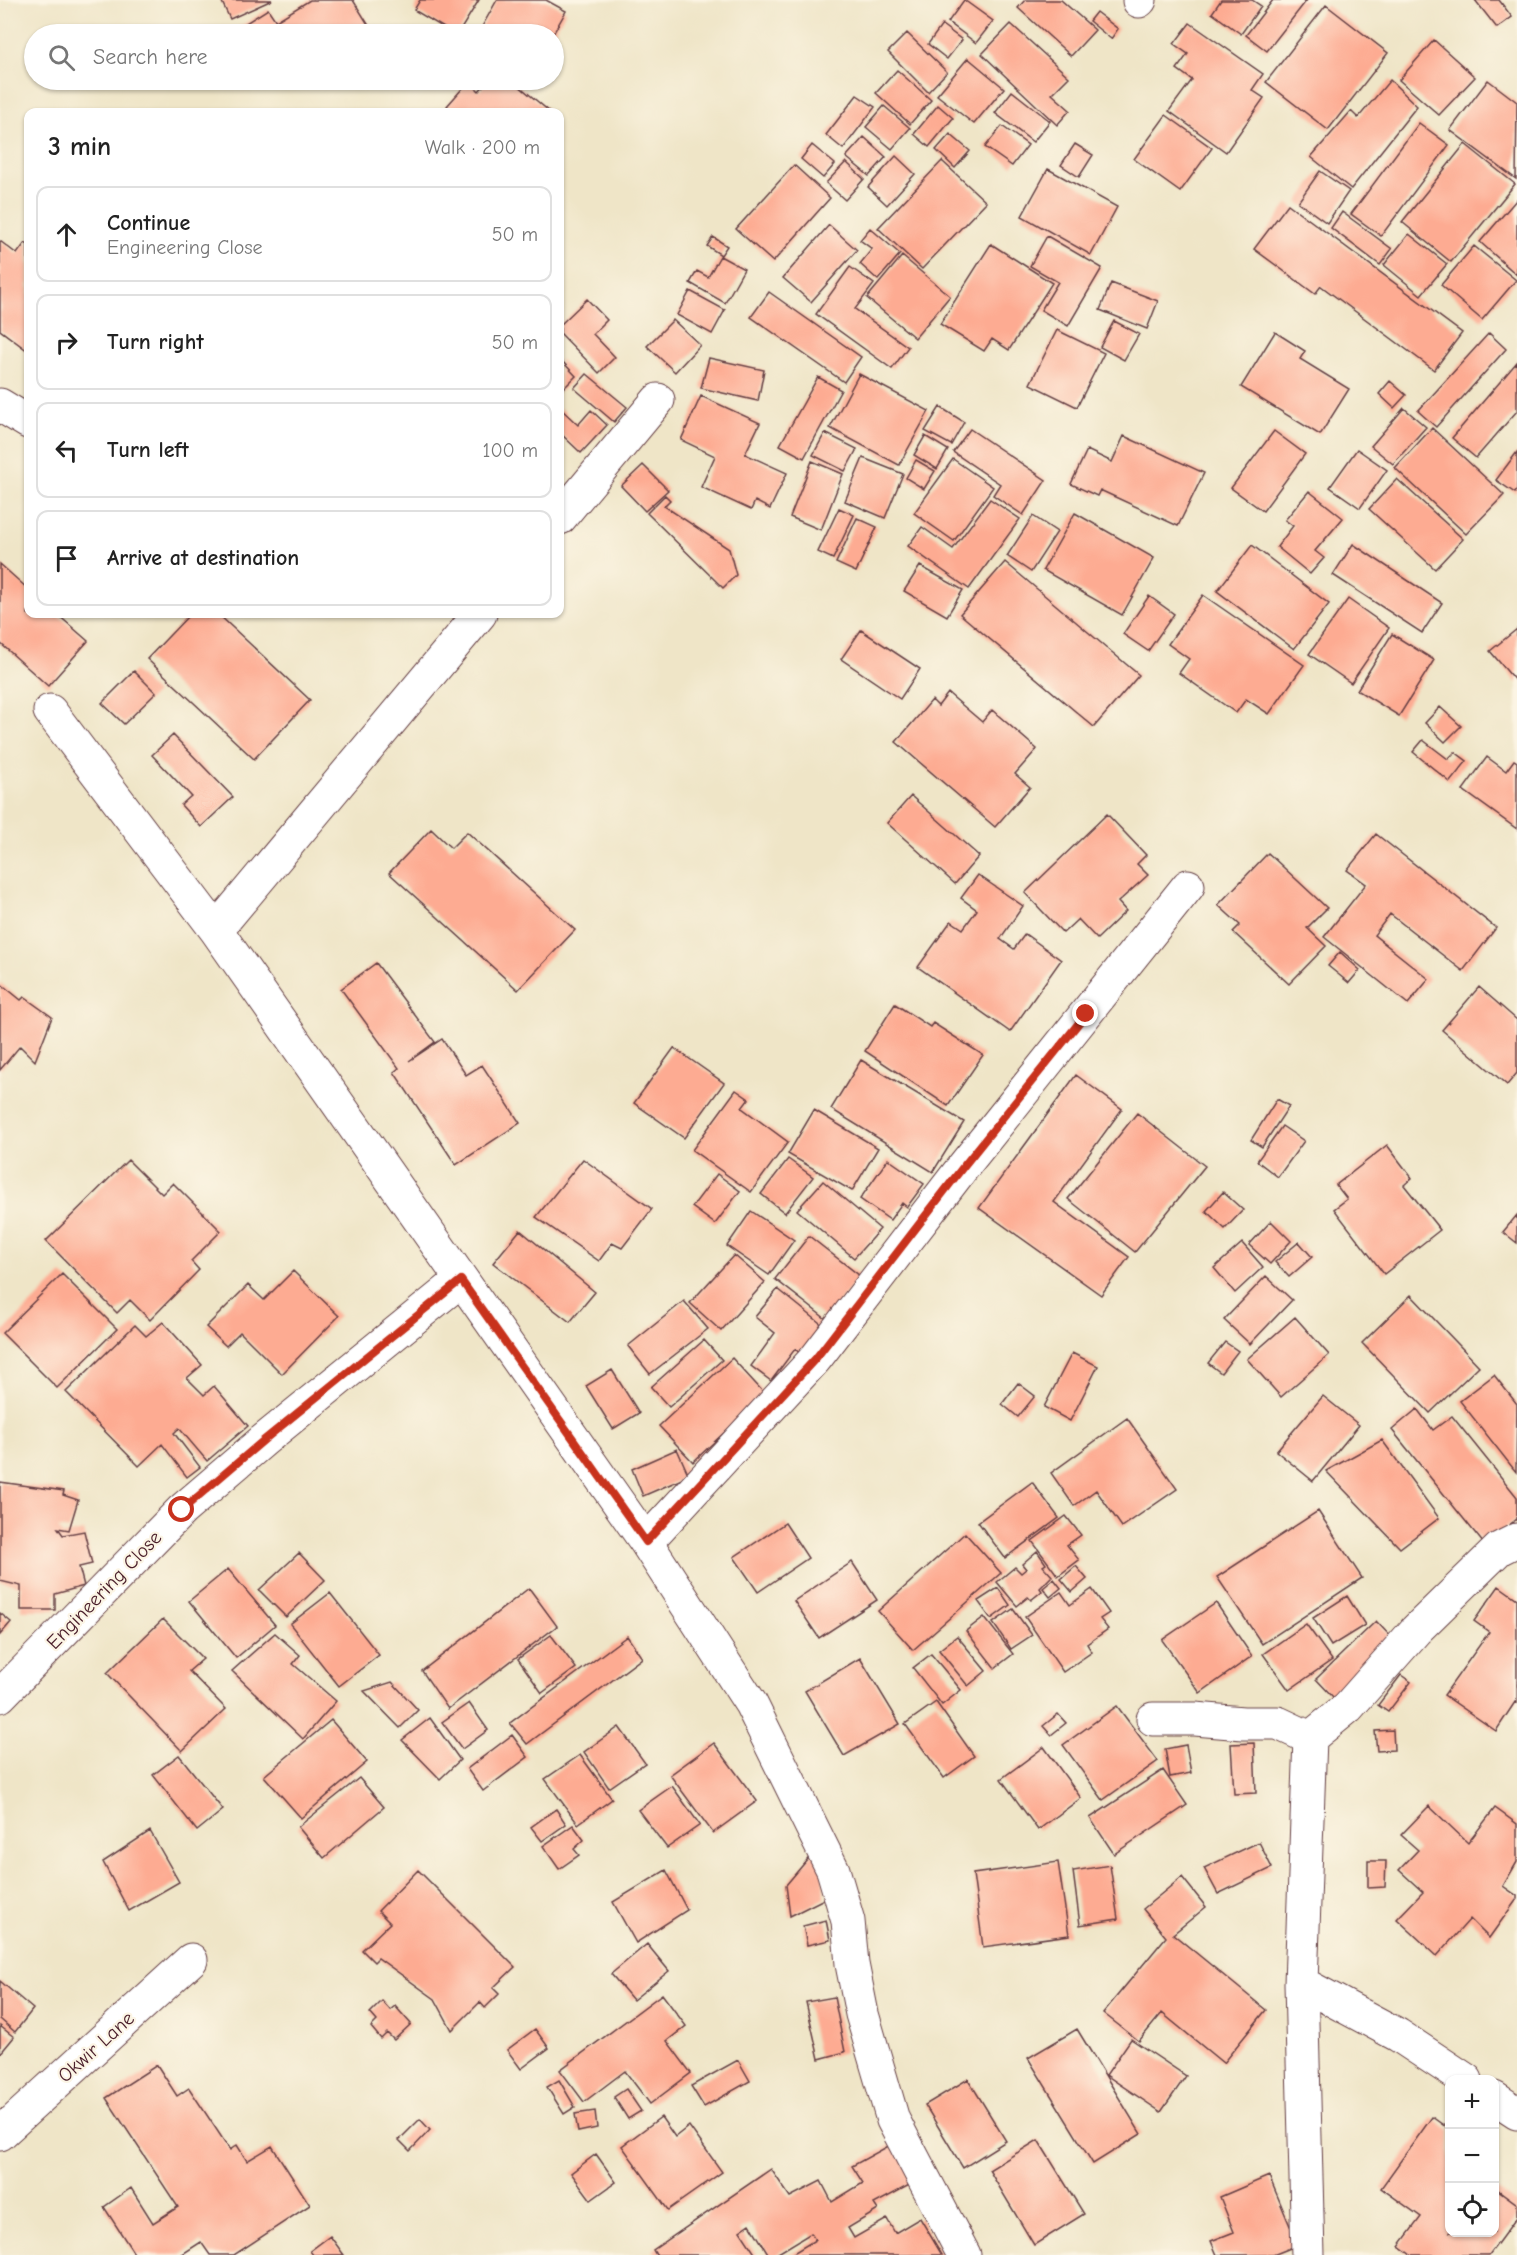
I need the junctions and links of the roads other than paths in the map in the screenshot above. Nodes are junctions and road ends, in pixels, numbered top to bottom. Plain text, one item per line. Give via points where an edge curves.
1 (658, 400) dead end
2 (0, 405) edge
3 (24, 420) edge
4 (564, 513) edge
5 (477, 618) edge
6 (50, 711) dead end
7 (1188, 886) dead end
8 (216, 930) junction
9 (461, 1280) junction
10 (1517, 1540) edge
11 (646, 1542) junction
12 (0, 1696) edge
13 (1153, 1719) dead end
14 (1310, 1738) junction
15 (191, 1960) dead end
16 (1301, 1983) junction
17 (1460, 2075) edge
18 (1499, 2101) edge
19 (1517, 2113) edge
20 (0, 2134) edge
21 (964, 2255) edge
22 (1308, 2255) edge

1 - 4 street
2 - 3 street
5 - 8 street
6 - 8 street
7 - 11 street via 816,1358
8 - 9 street
9 - 11 street
9 - 12 street, Engineering Close via 182,1510
10 - 14 street via 1499,1549 1416,1630 1348,1707
11 - 21 street via 751,1704 833,1870 848,1921 862,2014 893,2120
13 - 14 street via 1278,1724
14 - 16 street
15 - 20 street, Okwir Lane
16 - 17 street via 1398,2035
16 - 22 street
18 - 19 street

